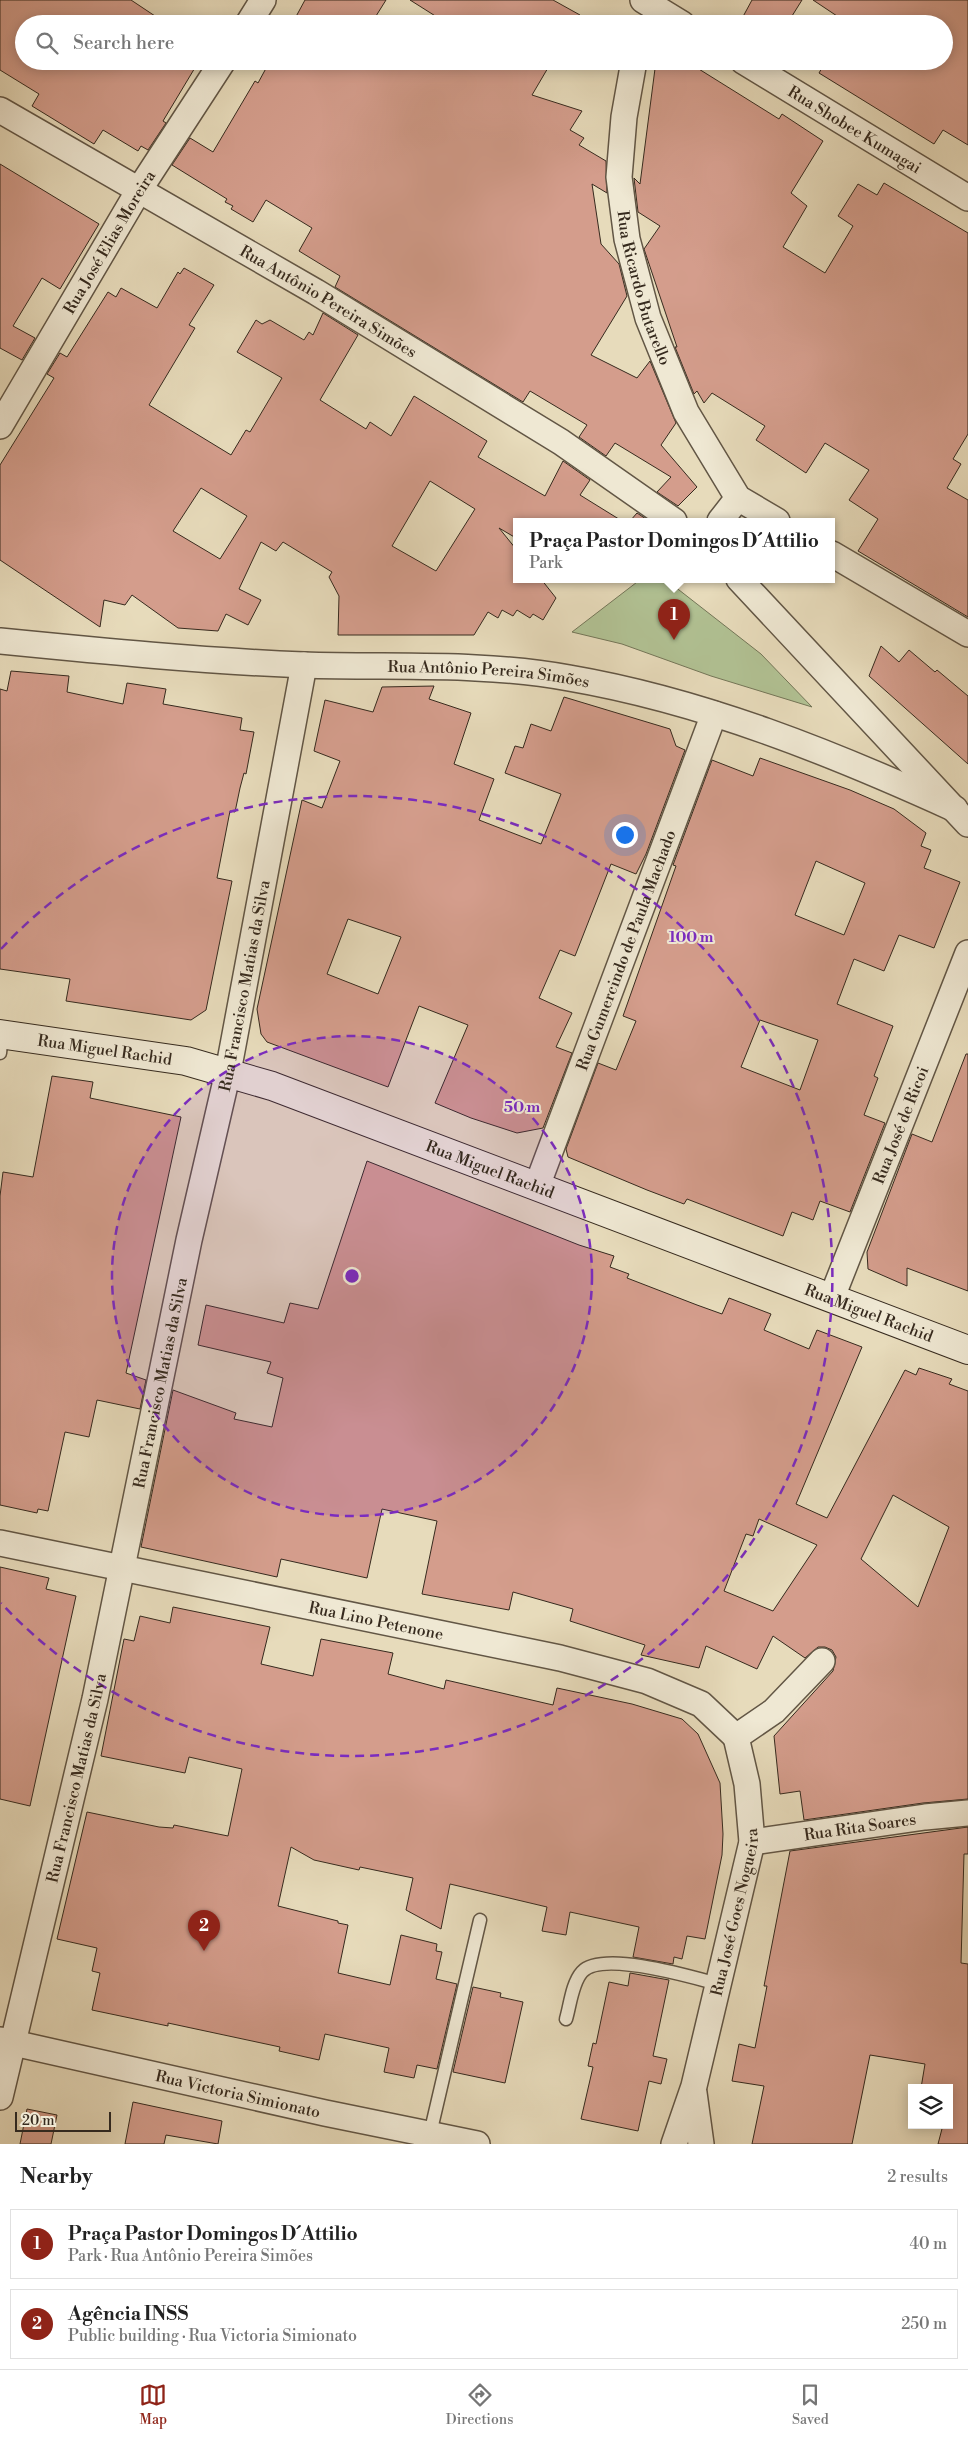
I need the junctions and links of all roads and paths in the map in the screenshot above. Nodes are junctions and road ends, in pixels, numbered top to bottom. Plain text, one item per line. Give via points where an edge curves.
1 (263, 0) edge
2 (653, 8) edge
3 (254, 15) edge
4 (666, 15) edge
5 (217, 70) edge
6 (632, 70) edge
7 (758, 70) edge
8 (0, 110) edge
9 (139, 190) junction
10 (968, 198) edge
11 (0, 426) edge
12 (738, 498) junction
13 (670, 518) edge
14 (722, 518) edge
15 (772, 518) edge
16 (835, 556) edge
17 (743, 583) edge
18 (968, 634) edge
19 (0, 641) edge
20 (304, 665) junction
21 (714, 714) junction
22 (962, 816) edge
23 (968, 954) edge
24 (1, 1040) edge
25 (228, 1072) junction
26 (537, 1186) junction
27 (832, 1297) junction
28 (968, 1350) edge
29 (0, 1543) edge
30 (122, 1569) junction
31 (822, 1661) dead end
32 (736, 1737) junction
33 (968, 1814) edge
34 (752, 1842) junction
35 (480, 1920) dead end
36 (718, 1984) junction
37 (566, 2020) dead end
38 (7, 2042) edge
39 (694, 2086) junction
40 (0, 2097) edge
41 (430, 2134) junction
42 (477, 2144) edge
43 (674, 2144) edge
44 (701, 2144) edge

1 - 3 street
2 - 4 street
5 - 9 street, Rua José Elias Moreira
6 - 12 street, Rua Ricardo Butarello via 619,177 628,239 648,318 686,412
7 - 10 street, Rua Shobee Kumagai
8 - 9 street, Rua Antônio Pereira Simões
9 - 11 street, Rua José Elias Moreira
9 - 13 street, Rua Antônio Pereira Simões via 316,292 553,437
12 - 14 street
12 - 15 street
16 - 18 street
17 - 22 street, Rua Antônio Pereira Simões
19 - 20 street, Rua Antônio Pereira Simões via 132,654
20 - 21 street, Rua Antônio Pereira Simões via 500,668 643,693
20 - 25 street, Rua Francisco Matias da Silva
21 - 22 street, Rua Antônio Pereira Simões via 882,776
21 - 26 street, Rua Gumercindo de Paula Machado
23 - 27 street, Rua José de Ricoi
24 - 25 main road, Rua Miguel Rachid via 186,1061
25 - 26 main road, Rua Miguel Rachid
25 - 30 street, Rua Francisco Matias da Silva via 189,1240
26 - 27 main road, Rua Miguel Rachid
27 - 28 main road, Rua Miguel Rachid
29 - 30 street, Rua Lino Petenone
30 - 32 street, Rua Lino Petenone via 560,1658 647,1681 701,1704
30 - 38 street, Rua Francisco Matias da Silva via 95,1699
31 - 32 street via 774,1711
32 - 34 street, Rua José Goes Nogueira via 747,1784
33 - 34 street, Rua Rita Soares via 925,1817
34 - 36 street, Rua José Goes Nogueira
35 - 41 lane
36 - 37 lane via 643,1966 595,1965 583,1971
36 - 39 street, Rua José Goes Nogueira
38 - 40 street, Rua Francisco Matias da Silva
38 - 41 street, Rua Victoria Simionato
39 - 43 street, Rua José Goes Nogueira
39 - 44 street, Rua José Goes Nogueira
41 - 42 street, Rua Victoria Simionato

